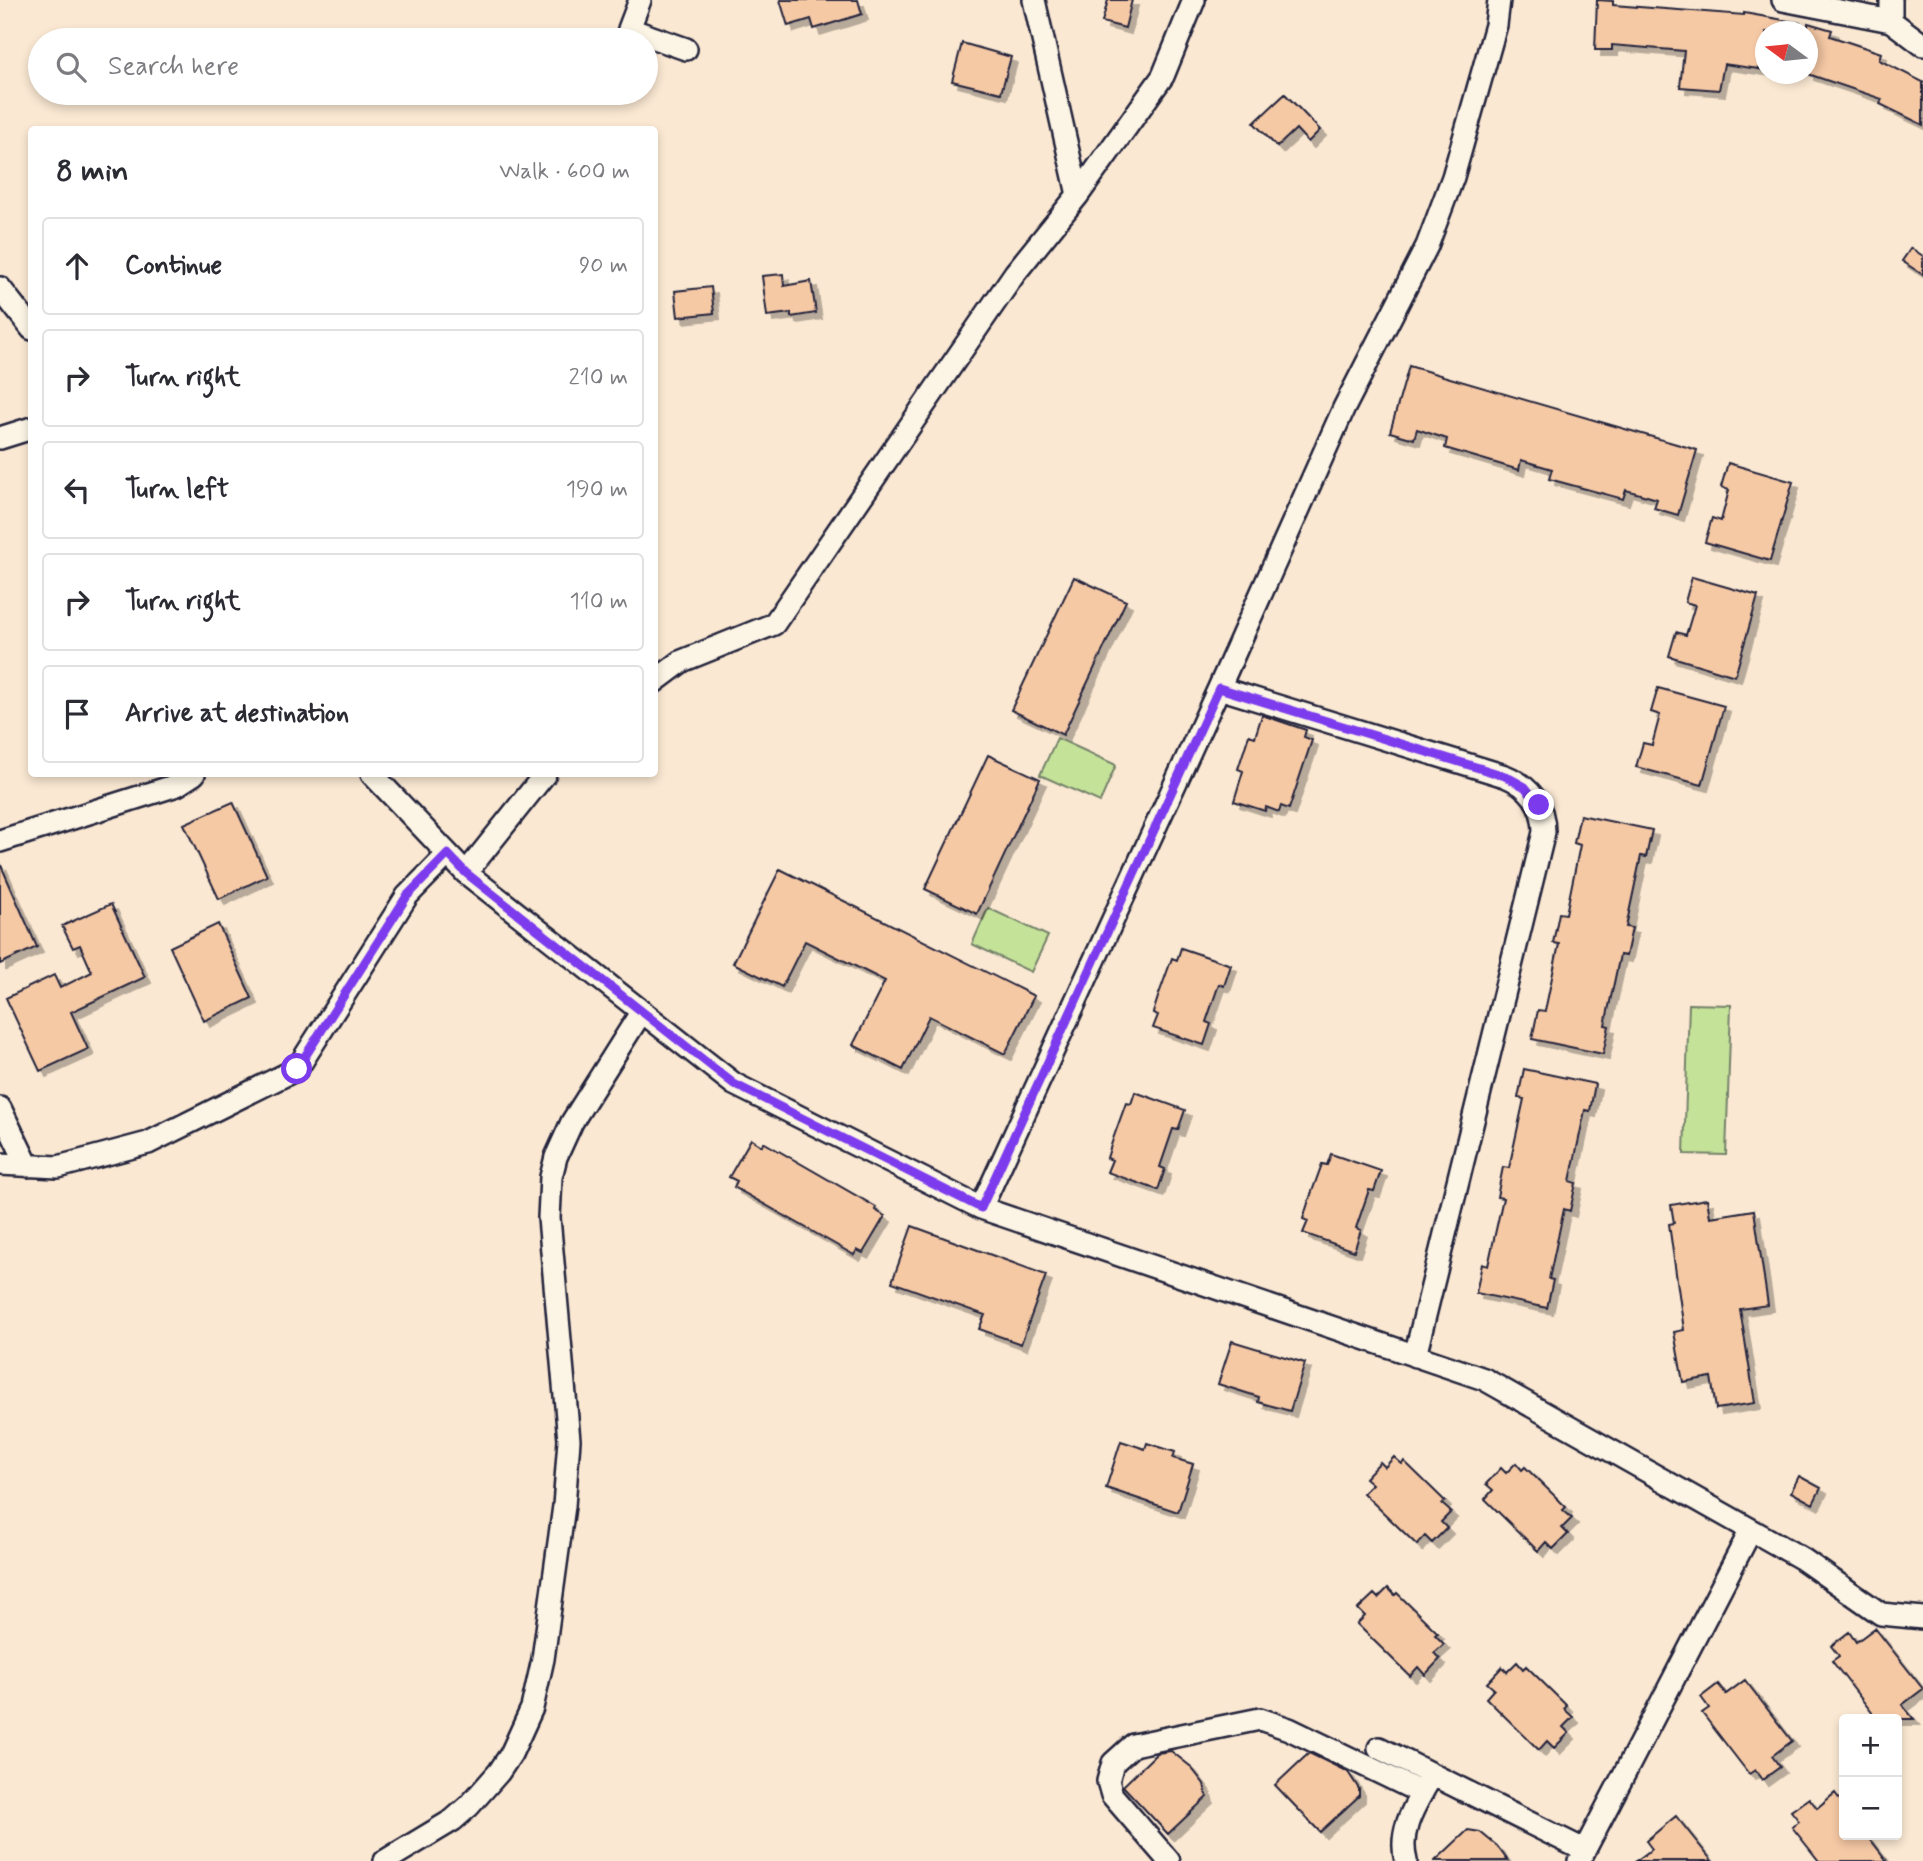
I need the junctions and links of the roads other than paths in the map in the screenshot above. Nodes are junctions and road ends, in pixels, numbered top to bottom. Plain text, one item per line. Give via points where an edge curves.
1 (640, 0) edge
2 (1034, 0) edge
3 (1194, 0) edge
4 (1499, 0) edge
5 (1783, 0) edge
6 (1891, 11) edge
7 (629, 28) edge
8 (658, 39) edge
9 (1923, 45) edge
10 (686, 49) dead end
11 (1078, 195) junction
12 (0, 288) edge
13 (28, 324) edge
14 (28, 429) edge
15 (0, 438) edge
16 (658, 679) edge
17 (1219, 688) junction
18 (189, 777) edge
19 (375, 777) edge
20 (543, 777) edge
21 (0, 841) edge
22 (448, 854) junction
23 (466, 873) junction
24 (642, 1012) junction
25 (0, 1108) edge
26 (0, 1164) edge
27 (28, 1166) junction
28 (981, 1208) junction
29 (1415, 1356) junction
30 (1751, 1530) junction
31 (1923, 1618) edge
32 (1379, 1748) dead end
33 (1427, 1784) junction
34 (1581, 1856) edge
35 (385, 1861) edge
36 (1169, 1861) edge
37 (1406, 1861) edge

1 - 7 street
2 - 11 street
3 - 11 street via 1163,76
4 - 17 street via 1453,177 1427,246 1344,408
5 - 6 street
6 - 9 street
8 - 10 street
11 - 16 street via 1015,274 774,624 682,661
12 - 13 street
14 - 15 street
17 - 28 street
17 - 29 street via 1516,780 1533,795 1542,814 1544,832
18 - 21 street via 177,785
19 - 22 street
20 - 23 street
22 - 23 street
22 - 27 street via 407,896 297,1069 148,1143 58,1167
23 - 24 street
24 - 28 street via 734,1084
24 - 35 street via 572,1122 551,1177 549,1218 569,1440 543,1659 532,1708 499,1772 469,1806
25 - 27 street
26 - 27 street
28 - 29 street
29 - 30 street via 1483,1379
30 - 31 street via 1801,1558 1881,1614
30 - 34 street
32 - 33 street
33 - 34 street
33 - 36 street via 1260,1719 1133,1745 1113,1763 1109,1788
33 - 37 street via 1407,1820

